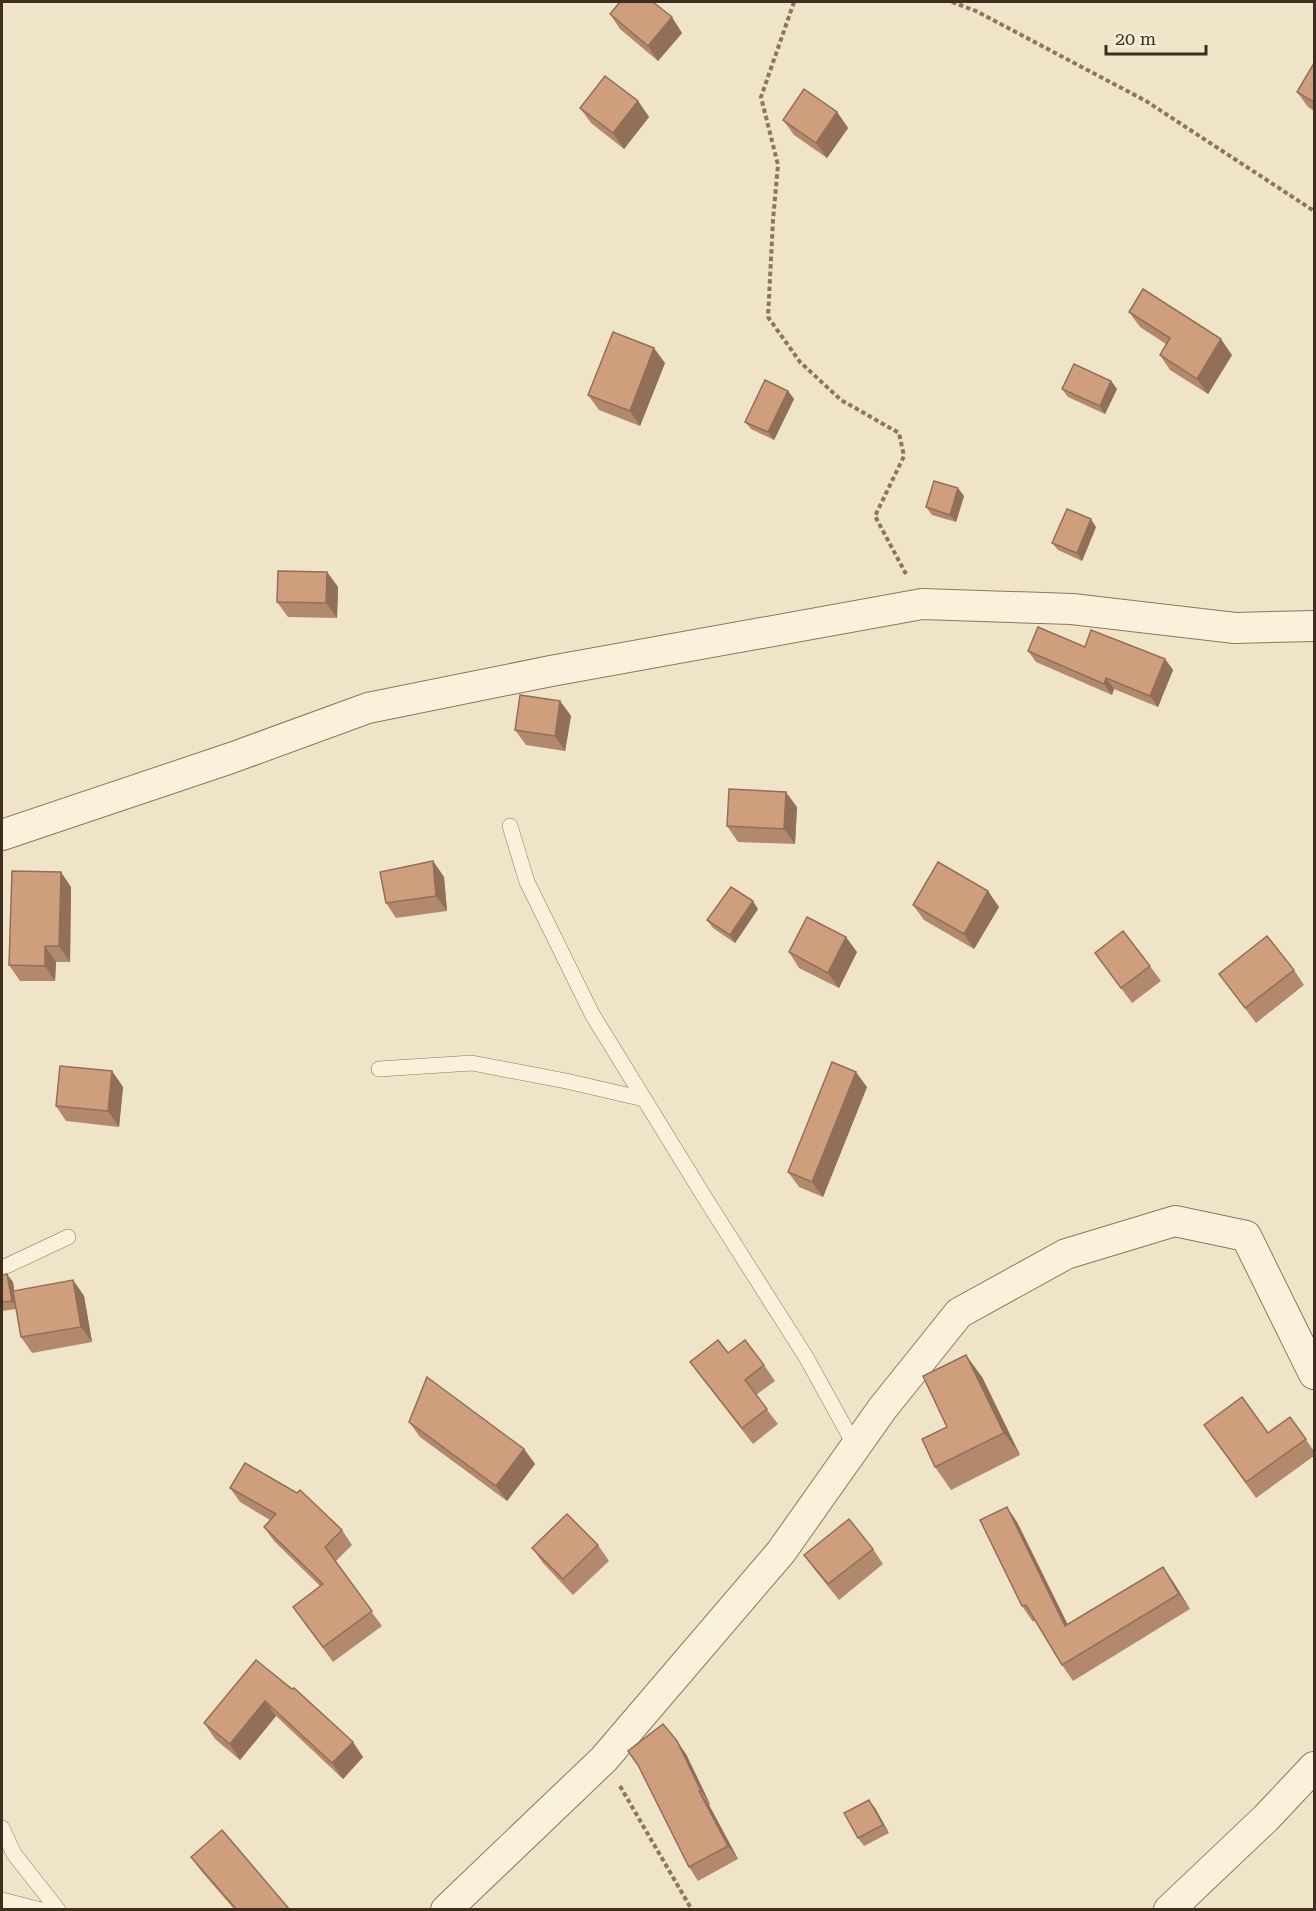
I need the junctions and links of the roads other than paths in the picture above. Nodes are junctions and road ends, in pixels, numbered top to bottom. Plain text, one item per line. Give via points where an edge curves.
1 (1314, 626) edge
2 (510, 826) dead end
3 (2, 835) edge
4 (379, 1069) dead end
5 (644, 1099) junction
6 (68, 1237) dead end
7 (2, 1268) edge
8 (1314, 1374) edge
9 (855, 1446) junction
10 (1314, 1767) edge
11 (2, 1828) edge
12 (2, 1900) edge
13 (41, 1910) edge
14 (58, 1910) edge
15 (446, 1910) edge
16 (1169, 1910) edge

1 - 3 street via 1235,628 1072,609 922,604 368,708
2 - 5 lane via 532,892 592,1014
4 - 5 lane via 472,1063
5 - 9 lane via 806,1357
6 - 7 lane
8 - 9 street via 1246,1236 1175,1221 1066,1254 959,1313
9 - 15 street via 781,1552 604,1759
10 - 16 street
11 - 14 lane via 14,1854
12 - 13 lane

